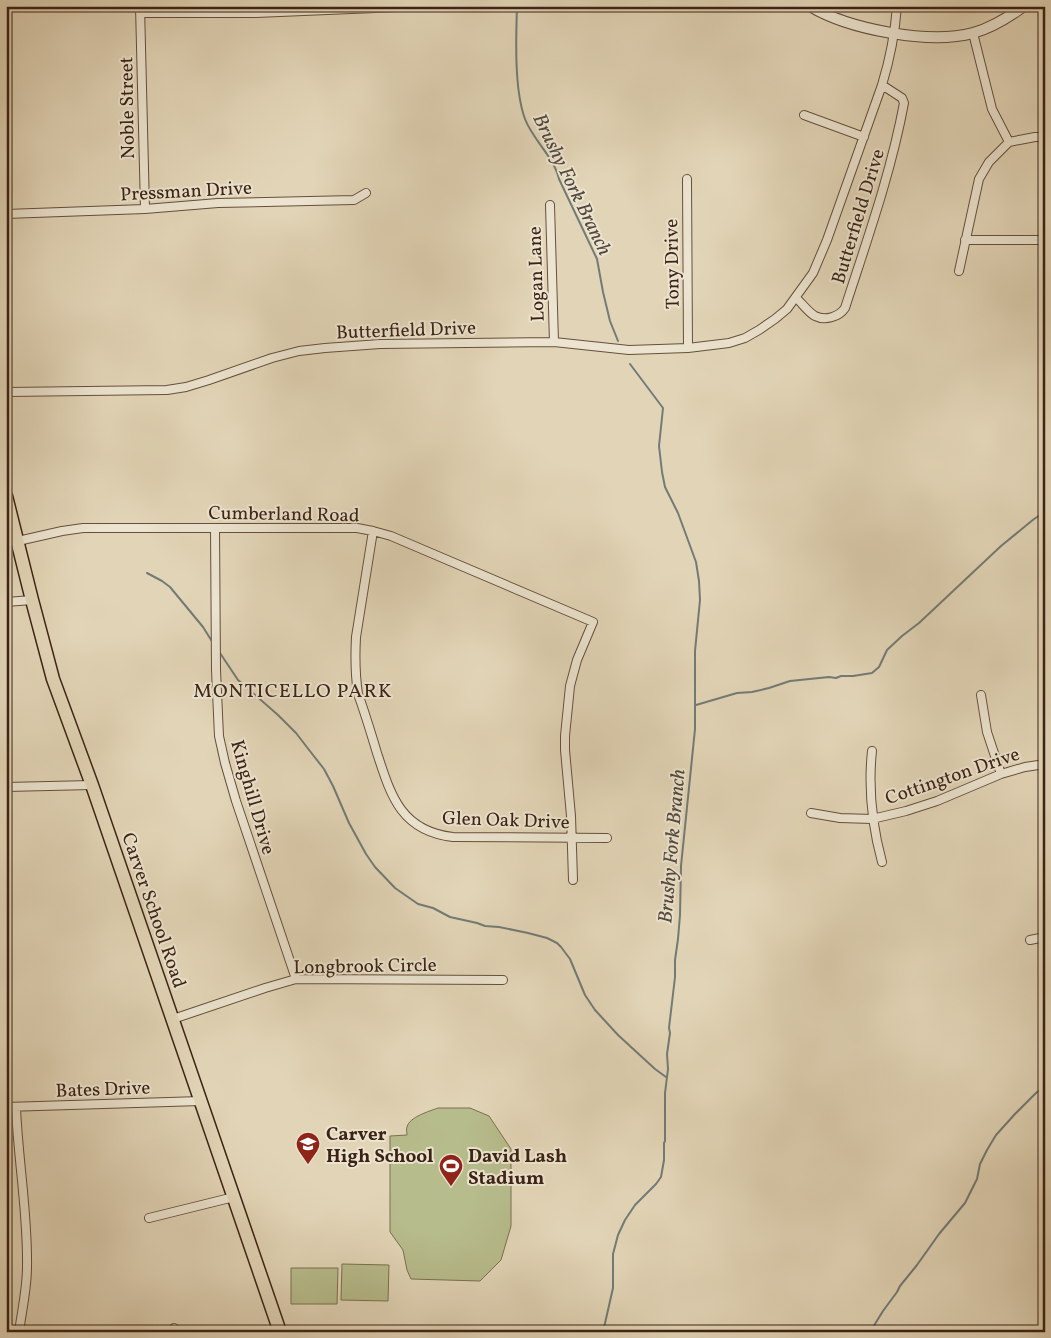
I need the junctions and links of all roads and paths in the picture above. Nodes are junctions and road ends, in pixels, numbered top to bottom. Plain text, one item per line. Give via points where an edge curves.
1 (423, 6) edge
2 (810, 6) edge
3 (897, 6) edge
4 (1024, 6) edge
5 (140, 10) edge
6 (256, 10) edge
7 (973, 33) junction
8 (895, 34) junction
9 (882, 85) junction
10 (804, 115) dead end
11 (864, 137) junction
12 (1045, 137) edge
13 (1009, 142) junction
14 (687, 179) dead end
15 (366, 193) dead end
16 (550, 205) dead end
17 (145, 209) junction
18 (6, 214) edge
19 (965, 240) junction
20 (1045, 240) edge
21 (959, 271) dead end
22 (796, 298) junction
23 (554, 342) junction
24 (688, 348) junction
25 (6, 392) edge
26 (7, 502) edge
27 (216, 528) junction
28 (373, 531) junction
29 (18, 542) junction
30 (32, 600) junction
31 (6, 602) edge
32 (981, 695) dead end
33 (872, 751) dead end
34 (1045, 764) edge
35 (1002, 774) junction
36 (92, 784) junction
37 (6, 787) edge
38 (811, 813) dead end
39 (872, 818) junction
40 (572, 838) junction
41 (607, 838) dead end
42 (882, 862) dead end
43 (573, 880) dead end
44 (1045, 937) edge
45 (1030, 940) dead end
46 (296, 980) junction
47 (504, 980) dead end
48 (172, 1019) junction
49 (201, 1101) junction
50 (6, 1107) edge
51 (16, 1107) junction
52 (234, 1197) junction
53 (149, 1218) dead end
54 (19, 1332) edge
55 (280, 1332) edge

1 - 6 street
2 - 8 street via 850,24
3 - 8 street, Butterfield Drive
4 - 7 street
5 - 6 street
5 - 17 street, Noble Street
7 - 8 street via 930,37
7 - 13 street via 992,109
8 - 9 street, Butterfield Drive
9 - 11 street, Butterfield Drive
9 - 22 street, Butterfield Drive via 902,98 904,103 878,209 844,311 836,316 818,317
10 - 11 street
11 - 22 street, Butterfield Drive via 827,240 813,273
12 - 13 street
13 - 19 street via 983,171
14 - 24 street, Tony Drive
15 - 17 street, Pressman Drive via 354,200 218,203
16 - 23 street, Logan Lane
17 - 18 street, Pressman Drive
19 - 20 street
19 - 21 street
22 - 24 street, Butterfield Drive via 775,319 745,338
23 - 24 street, Butterfield Drive via 629,350
23 - 25 street, Butterfield Drive via 380,344 325,348 272,358 167,390
26 - 29 main road, Carver School Road
27 - 28 street, Cumberland Road via 328,527
27 - 29 street, Cumberland Road via 83,528
27 - 46 street, Kinghill Drive via 219,736 236,800
28 - 40 street, Cumberland Road via 593,622 577,660 567,709 565,750
28 - 40 street, Glen Oak Drive via 356,636 356,678 358,694 394,801 413,822 440,836
29 - 30 main road, Carver School Road
30 - 31 street
30 - 36 main road, Carver School Road via 53,679
32 - 35 street via 987,732
33 - 39 street
34 - 35 street, Cottington Drive
35 - 39 street, Cottington Drive via 906,811
36 - 37 street
36 - 48 main road, Carver School Road
38 - 39 street, Cottington Drive via 840,818
39 - 42 street
40 - 41 street, Glen Oak Drive
40 - 43 street
44 - 45 street
46 - 47 street, Longbrook Circle
46 - 48 street, Longbrook Circle
48 - 49 main road, Carver School Road
49 - 51 street, Bates Drive
49 - 52 main road, Carver School Road
50 - 51 street, Bates Drive
51 - 54 street via 27,1269
52 - 53 street
52 - 55 main road, Carver School Road

